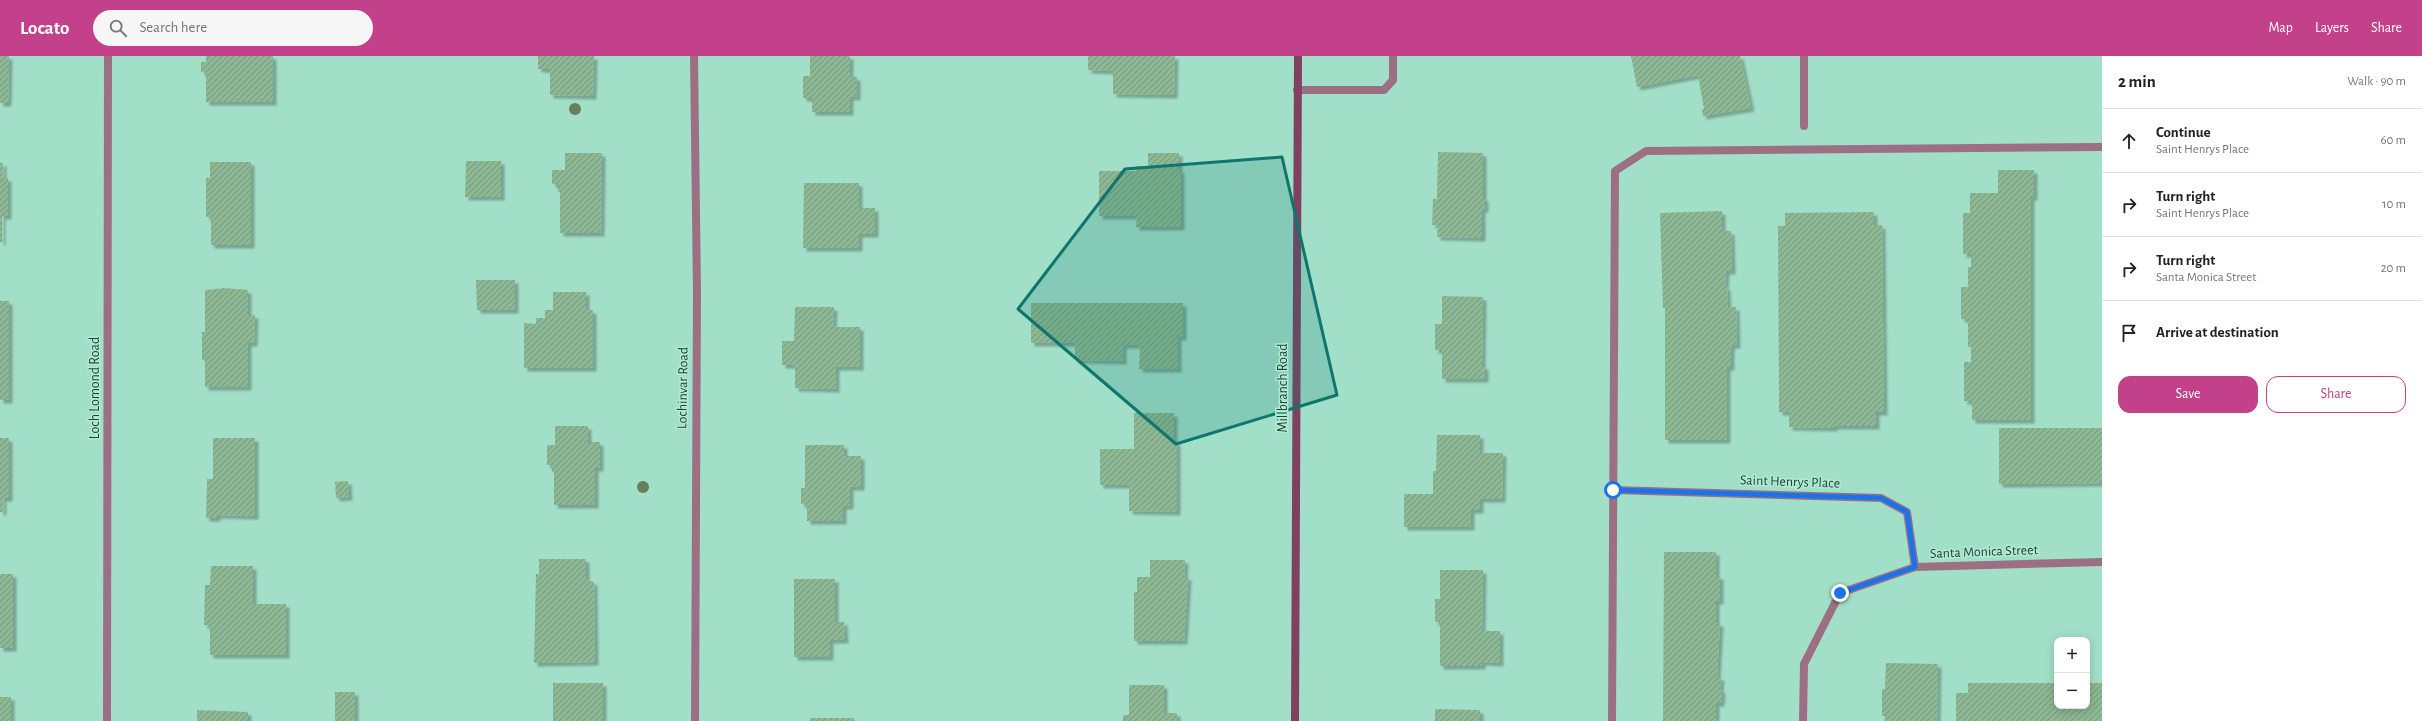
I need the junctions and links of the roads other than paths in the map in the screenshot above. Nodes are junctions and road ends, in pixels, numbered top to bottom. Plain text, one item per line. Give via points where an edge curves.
1 (108, 56) edge
2 (694, 56) edge
3 (1298, 56) edge
4 (1393, 56) edge
5 (1804, 56) edge
6 (1297, 90) junction
7 (1804, 126) dead end
8 (2102, 148) edge
9 (1613, 490) junction
10 (2102, 562) edge
11 (1915, 567) junction
12 (107, 721) edge
13 (695, 721) edge
14 (1295, 721) edge
15 (1612, 721) edge
16 (1803, 721) edge

1 - 12 street, Loch Lomond Road
2 - 13 street, Lochinvar Road via 697,293
3 - 6 main road, Millbranch Road
4 - 6 street via 1393,80 1384,90
5 - 7 street
6 - 14 main road, Millbranch Road
8 - 9 street via 1646,151 1615,171
9 - 11 street, Saint Henrys Place via 1881,498 1907,512
9 - 15 street
10 - 11 street, Santa Monica Street
11 - 16 street, Santa Monica Street via 1840,593 1804,664

